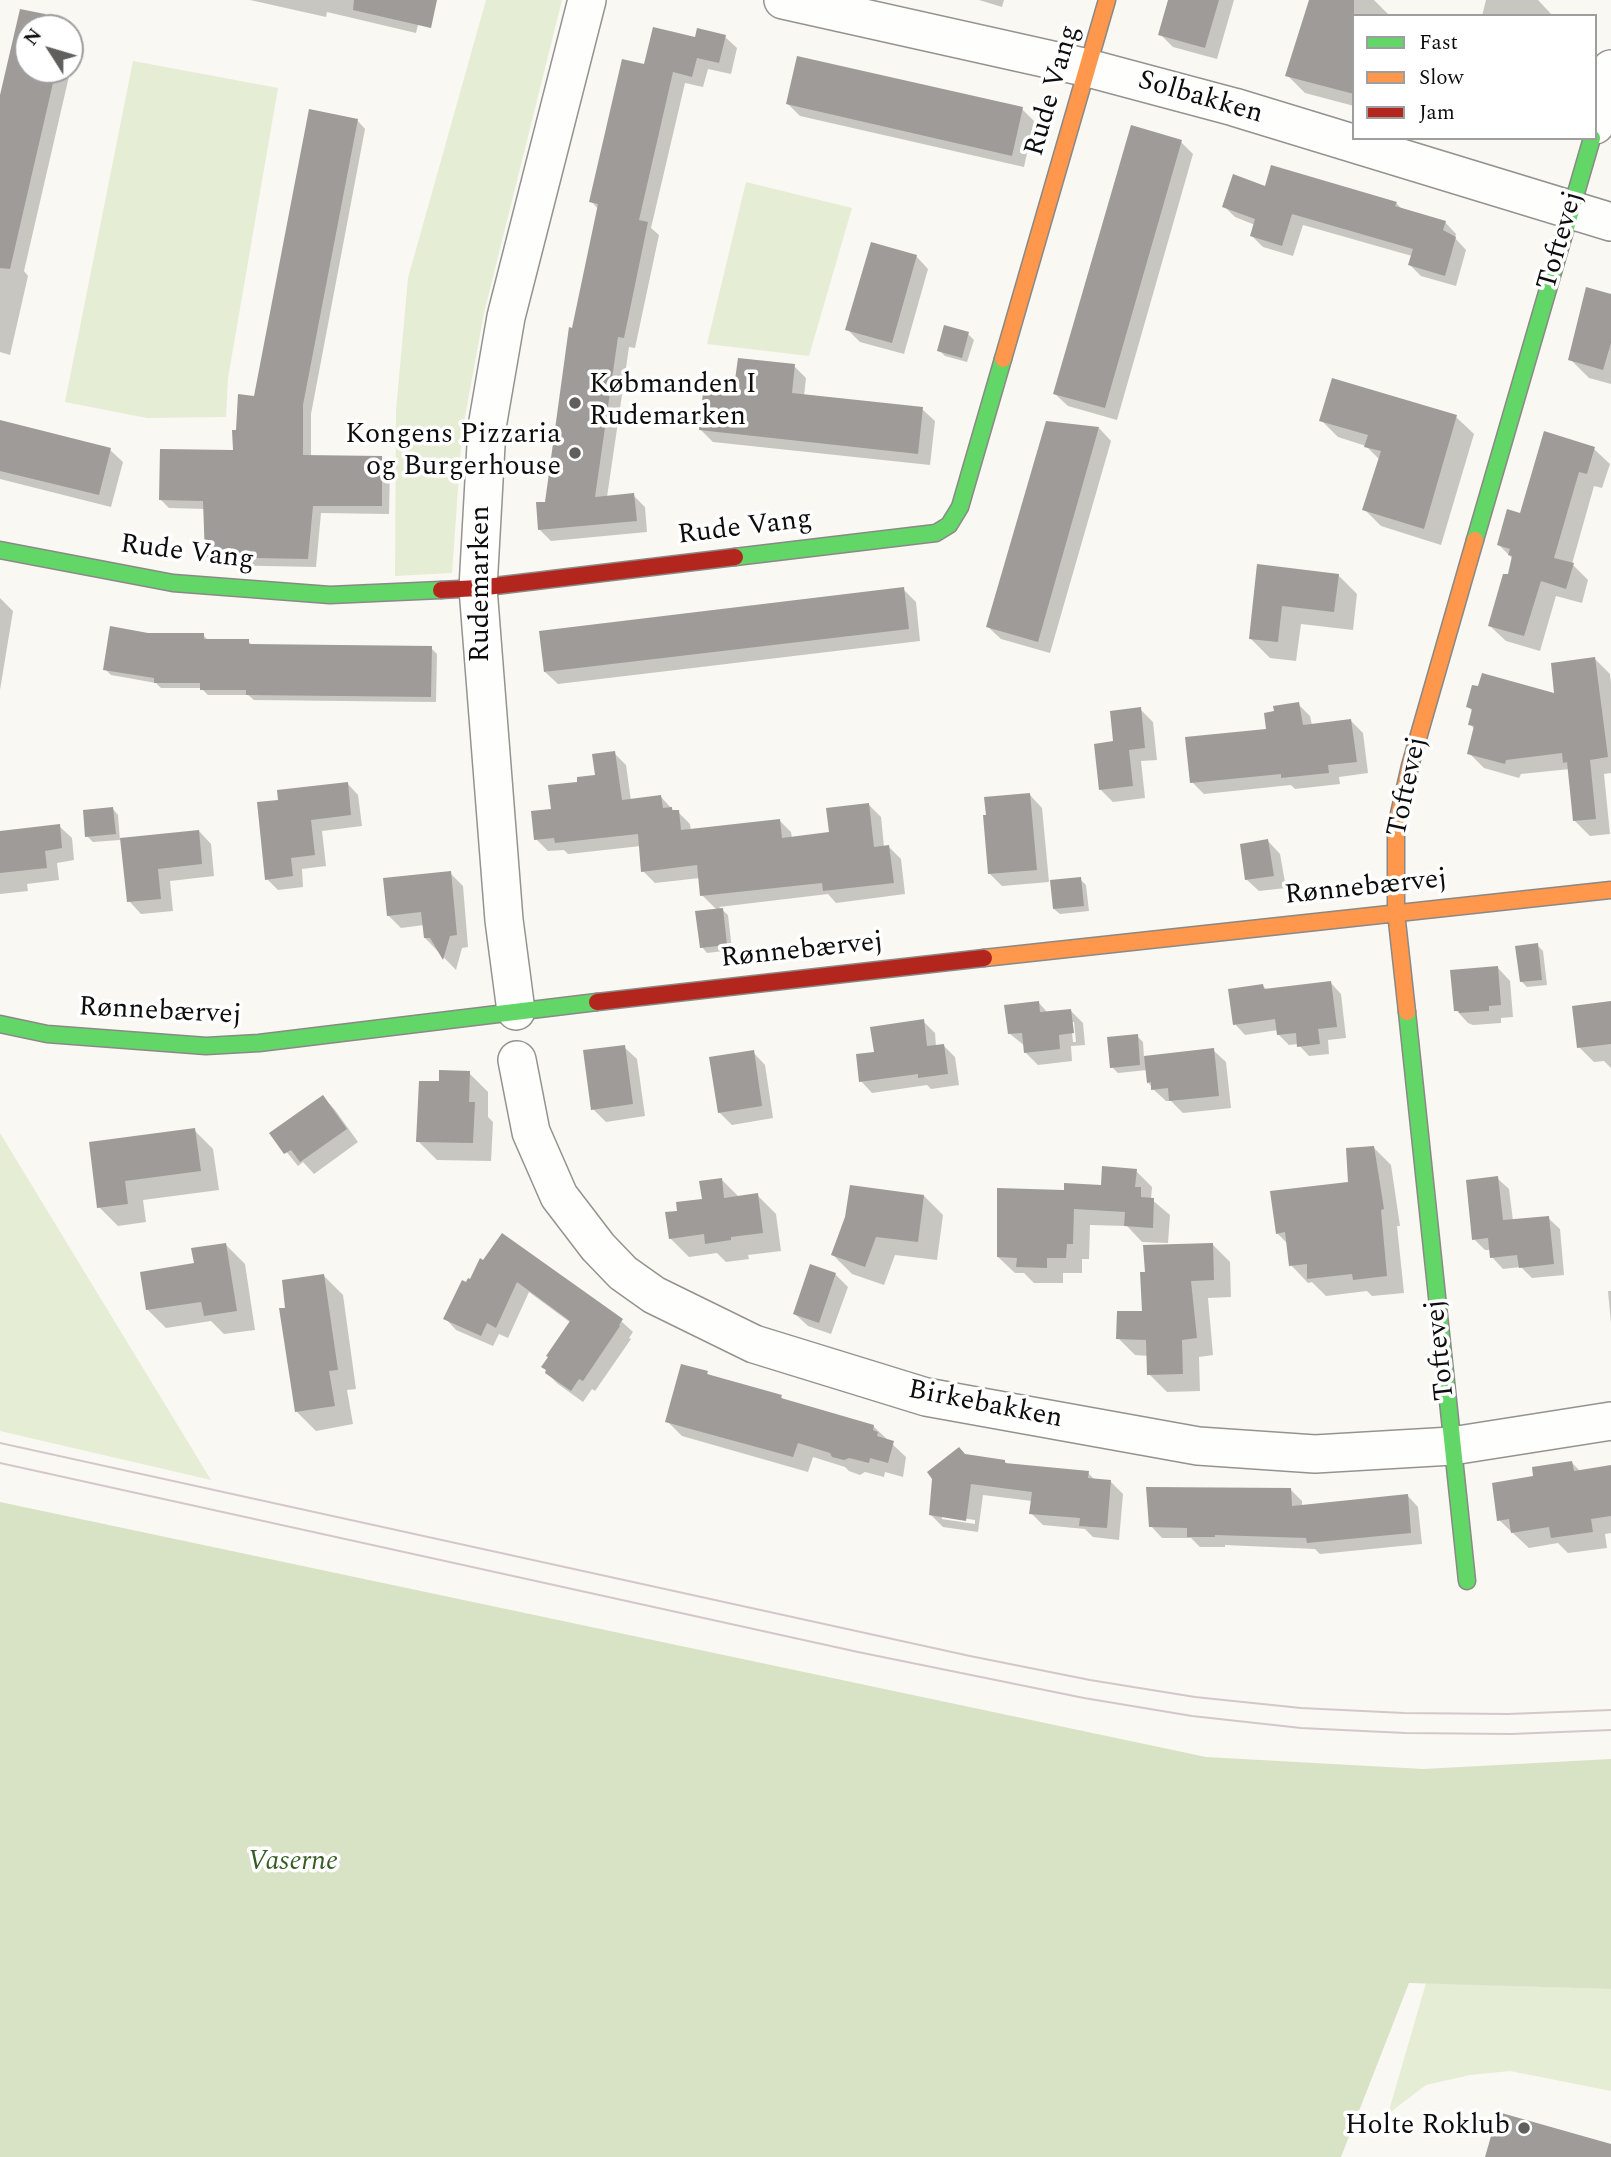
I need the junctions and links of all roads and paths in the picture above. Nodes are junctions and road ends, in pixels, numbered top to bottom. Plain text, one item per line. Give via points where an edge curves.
1 (587, 0) edge
2 (783, 0) edge
3 (1107, 0) edge
4 (1088, 68) junction
5 (1611, 69) edge
6 (1597, 118) edge
7 (1591, 140) edge
8 (1571, 210) junction
9 (1611, 222) edge
10 (0, 550) edge
11 (478, 588) junction
12 (1611, 890) edge
13 (1396, 912) junction
14 (516, 1011) junction
15 (0, 1024) edge
16 (517, 1060) dead end
17 (1611, 1421) edge
18 (1452, 1446) junction
19 (1467, 1581) dead end

1 - 11 street, Rudemarken via 506,317 487,427
2 - 4 street, Solbakken
3 - 4 street, Rude Vang
4 - 8 street, Solbakken via 1234,107
4 - 11 street, Rude Vang via 960,507 949,525 936,533
5 - 6 street
7 - 8 street, Toftevej
8 - 9 street, Solbakken
8 - 13 street, Toftevej via 1410,766 1396,827
10 - 11 street, Rude Vang via 173,583 330,595
11 - 14 street, Rudemarken via 504,920
12 - 13 street, Rønnebærvej
13 - 14 street, Rønnebærvej
13 - 18 street, Toftevej
14 - 15 street, Rønnebærvej via 206,1046 47,1034
16 - 18 street, Birkebakken via 531,1132 559,1196 598,1247 654,1295 754,1344 926,1397 1198,1446 1315,1454
17 - 18 street, Birkebakken
18 - 19 street, Toftevej

